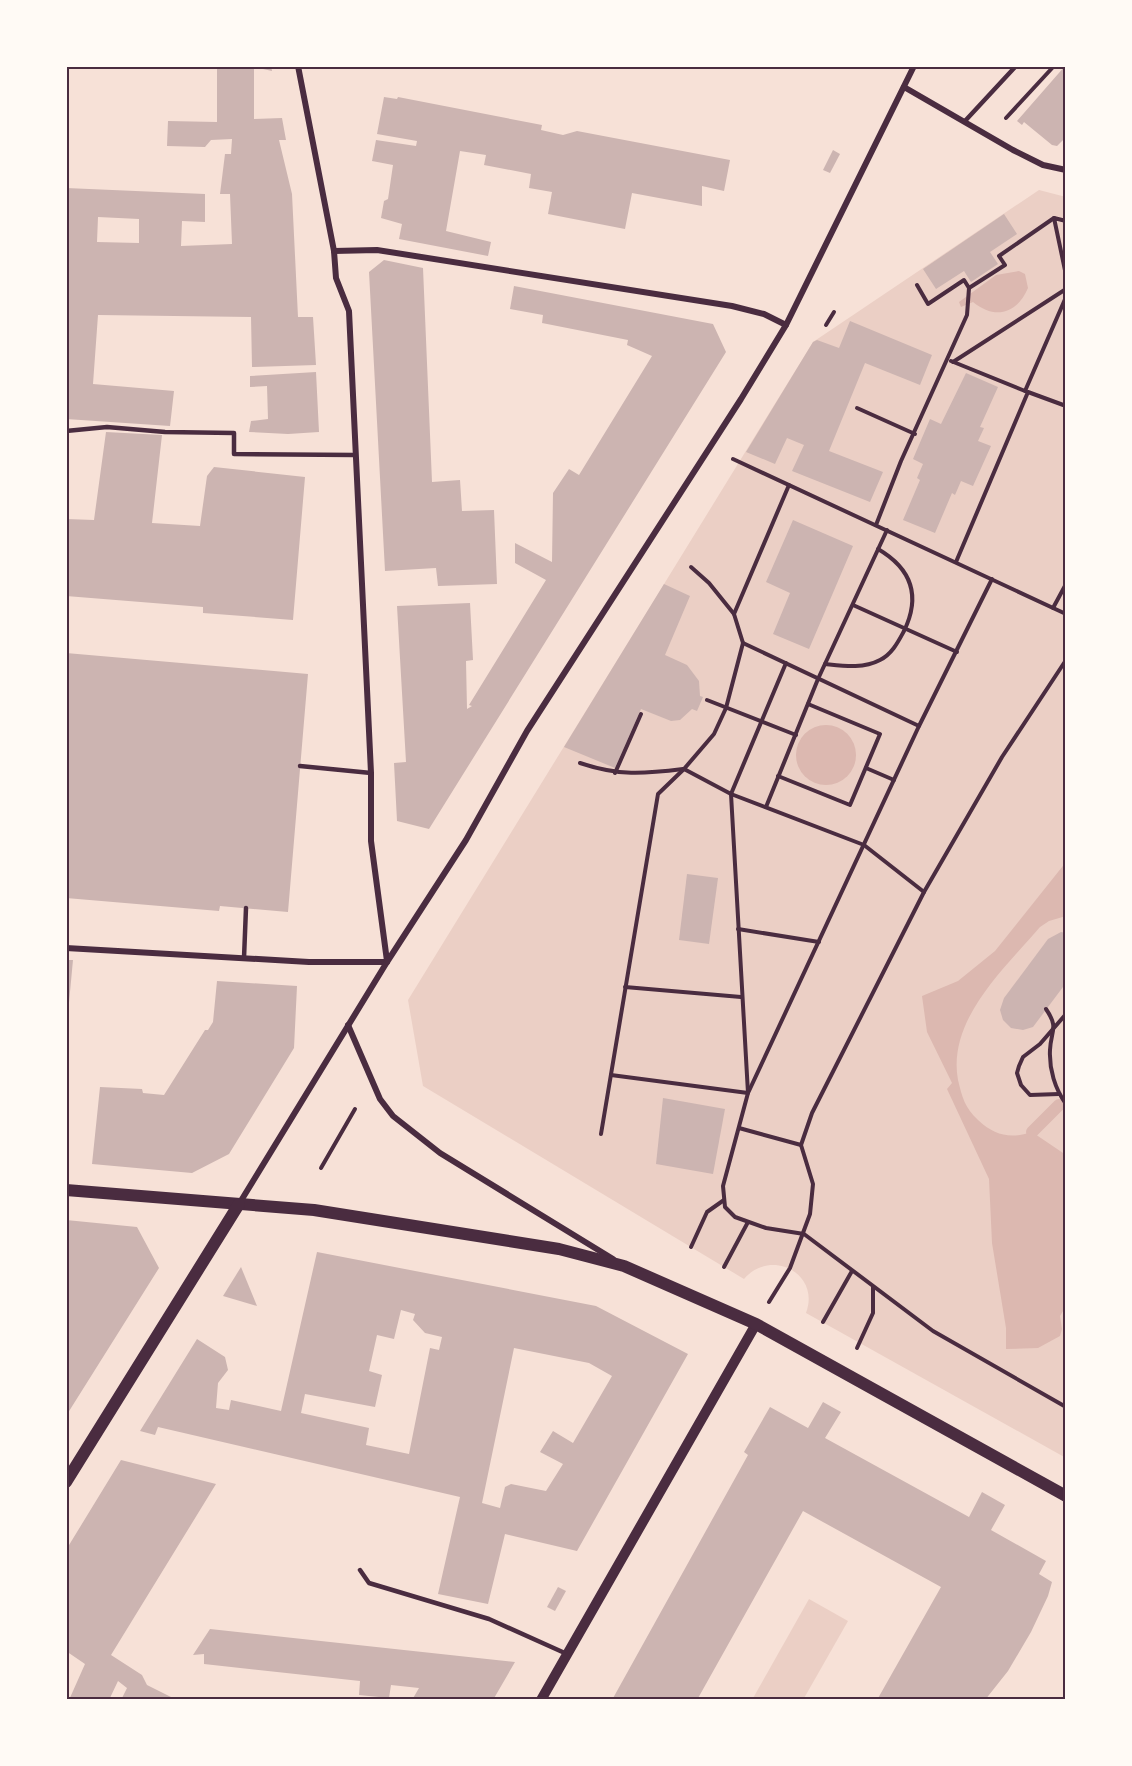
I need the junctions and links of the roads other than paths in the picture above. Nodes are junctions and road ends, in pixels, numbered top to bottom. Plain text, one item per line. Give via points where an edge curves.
1 (298, 66) edge
2 (914, 66) edge
3 (1016, 66) edge
4 (904, 87) junction
5 (965, 121) junction
6 (1066, 170) edge
7 (334, 250) junction
8 (786, 325) junction
9 (66, 431) edge
10 (355, 455) junction
11 (300, 766) dead end
12 (371, 773) junction
13 (246, 908) dead end
14 (66, 948) edge
15 (244, 958) junction
16 (387, 962) junction
17 (348, 1025) junction
18 (66, 1190) edge
19 (239, 1204) junction
20 (624, 1266) junction
21 (756, 1324) junction
22 (66, 1482) edge
23 (1066, 1496) edge
24 (360, 1570) dead end
25 (567, 1654) junction
26 (541, 1700) edge

1 - 7 street
2 - 4 street
3 - 5 lane
4 - 5 street
4 - 8 street
5 - 6 street via 1043,165
7 - 8 street via 377,250 732,306 764,314
7 - 10 street via 336,278 349,311
8 - 16 street via 527,731 466,840
9 - 10 lane via 107,427 234,433 234,454
10 - 12 street
11 - 12 lane
12 - 16 street via 371,841
13 - 15 lane
14 - 15 street
15 - 16 street
16 - 17 street
17 - 19 street
17 - 20 street via 380,1099 393,1116 440,1153
18 - 19 main road
19 - 20 main road via 314,1210 536,1245
19 - 22 main road
20 - 21 main road
21 - 23 main road
21 - 25 street
24 - 25 lane via 369,1583 489,1618
25 - 26 street

